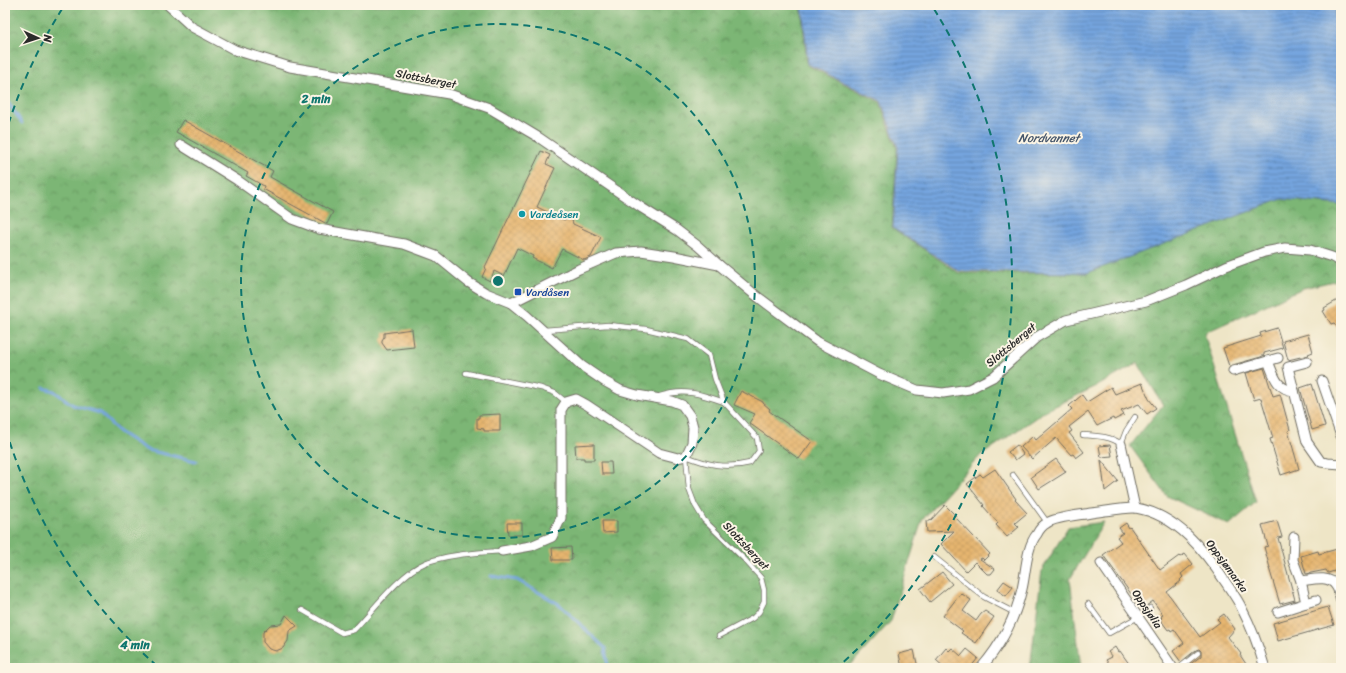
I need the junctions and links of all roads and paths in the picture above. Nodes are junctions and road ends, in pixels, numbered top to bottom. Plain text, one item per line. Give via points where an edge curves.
1 (168, 5) edge
2 (181, 145) dead end
3 (1341, 262) edge
4 (719, 266) junction
5 (511, 303) junction
6 (544, 330) junction
7 (1278, 358) dead end
8 (1268, 360) junction
9 (1307, 362) dead end
10 (1233, 371) dead end
11 (466, 373) dead end
12 (1322, 381) dead end
13 (1294, 391) junction
14 (654, 398) junction
15 (566, 402) junction
16 (724, 402) junction
17 (1135, 417) dead end
18 (1083, 435) dead end
19 (1341, 436) edge
20 (1122, 444) junction
21 (686, 456) junction
22 (1341, 464) edge
23 (1013, 475) dead end
24 (1135, 508) junction
25 (1047, 522) junction
26 (1294, 537) dead end
27 (502, 551) joint
28 (934, 557) dead end
29 (1101, 563) dead end
30 (1301, 582) junction
31 (1316, 600) dead end
32 (1341, 601) edge
33 (1306, 603) junction
34 (1088, 604) dead end
35 (1150, 608) dead end
36 (302, 610) dead end
37 (1278, 612) dead end
38 (1015, 613) junction
39 (1138, 617) junction
40 (719, 636) dead end
41 (1198, 653) dead end
42 (981, 668) edge
43 (1172, 668) edge
44 (1179, 668) edge
45 (1266, 668) edge

1 - 4 street, Slottsberget via 192,27 235,50 290,67 449,94 488,108 538,137 677,230
2 - 5 street, Slottsberget via 292,219 319,229 410,246 436,256 468,282
3 - 4 street, Slottsberget via 1310,250 1286,248 1264,252 1146,301 1066,320 1038,337 992,377 969,389 943,393 917,390 878,374 818,342
4 - 5 street, Slottsberget via 641,251 616,254 579,269
5 - 6 street, Slottsberget
6 - 14 street, Slottsberget via 582,366 604,381 636,396
6 - 16 lane, Slottsberget via 608,325 646,329 688,339 709,355
7 - 8 street
8 - 10 street
8 - 13 street via 1277,383 1286,390
9 - 13 street via 1288,367
11 - 15 lane via 540,388 555,393
12 - 19 street
13 - 22 street via 1307,442 1320,462
14 - 16 lane, Slottsberget via 673,392 688,392
14 - 21 street, Slottsberget via 682,405 690,416 693,427 692,443
15 - 21 street, Slottsberget via 576,399 659,452 678,458
15 - 27 street via 561,410 561,518 552,537 532,546
16 - 21 lane, Slottsberget via 757,438 758,451 750,463 736,467 705,463
17 - 20 lane via 1126,431
18 - 20 lane via 1106,438
20 - 24 street
21 - 40 lane, Slottsberget via 689,489 695,505 704,520 761,578 764,590 764,602 759,612 753,618
23 - 25 lane
24 - 25 street, Oppsjømarka via 1065,517
24 - 45 street, Oppsjømarka via 1161,516 1201,548 1242,607
25 - 38 street via 1036,535 1030,548
26 - 30 street via 1293,560
27 - 36 lane via 455,556 426,563 409,572 354,630 342,632
28 - 38 lane via 984,597
29 - 39 street, Oppsjølia
30 - 32 street via 1329,580 1336,585
30 - 33 street
31 - 33 street
33 - 37 street
34 - 39 lane via 1109,633
35 - 39 lane
38 - 42 street via 1004,638
39 - 43 street, Oppsjølia
41 - 44 lane

